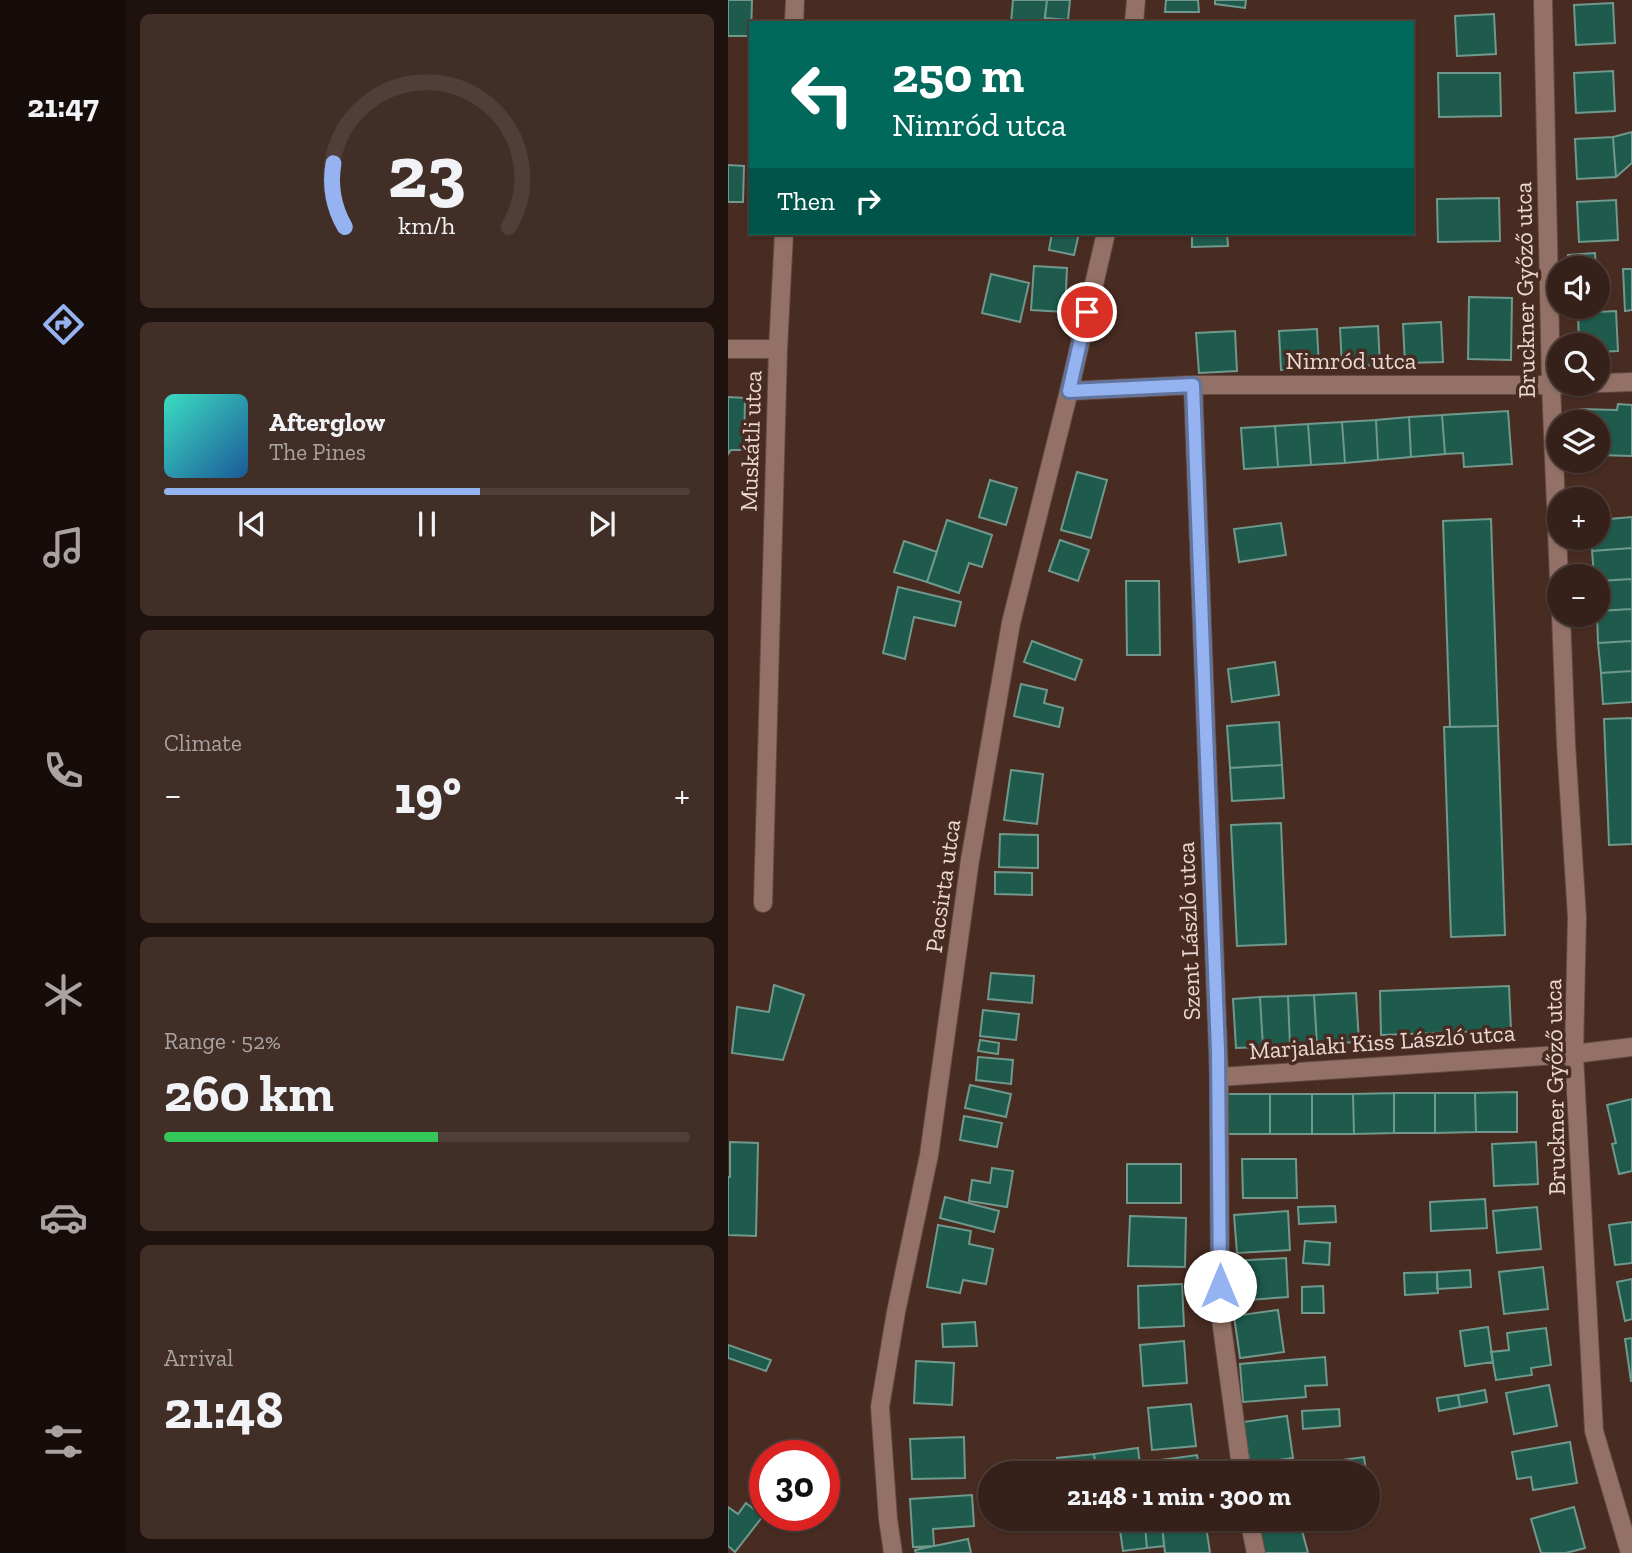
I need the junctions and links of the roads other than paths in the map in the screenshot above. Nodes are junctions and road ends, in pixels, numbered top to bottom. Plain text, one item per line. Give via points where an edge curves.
1 (795, 0) edge
2 (1136, 0) edge
3 (1543, 0) edge
4 (794, 21) edge
5 (1134, 21) edge
6 (784, 235) edge
7 (1105, 235) edge
8 (1550, 333) edge
9 (728, 349) edge
10 (778, 349) junction
11 (1632, 382) edge
12 (1610, 383) edge
13 (1193, 385) junction
14 (1547, 385) edge
15 (1069, 391) junction
16 (1551, 396) edge
17 (1558, 564) edge
18 (1562, 627) edge
19 (762, 903) dead end
20 (1632, 1047) edge
21 (1574, 1054) junction
22 (1219, 1077) junction
23 (1239, 1461) edge
24 (1251, 1531) edge
25 (893, 1553) edge
26 (1256, 1553) edge
27 (1630, 1553) edge

1 - 4 street
2 - 5 street
3 - 8 street, Bruckner Győző utca
6 - 10 street, Muskátli utca
7 - 15 street, Pacsirta utca
9 - 10 street
10 - 19 street, Muskátli utca
11 - 12 street, Nimród utca
13 - 14 street, Nimród utca
13 - 15 street, Nimród utca
13 - 22 street, Szent László utca
15 - 25 street, Pacsirta utca via 1011,623 970,860 929,1155 880,1407
16 - 17 street, Bruckner Győző utca
18 - 21 street, Bruckner Győző utca via 1577,917
20 - 21 street, Marjalaki Kiss László utca
21 - 22 street, Marjalaki Kiss László utca
21 - 27 street, Bruckner Győző utca via 1594,1431
22 - 23 street, Szent László utca via 1220,1312
24 - 26 street

